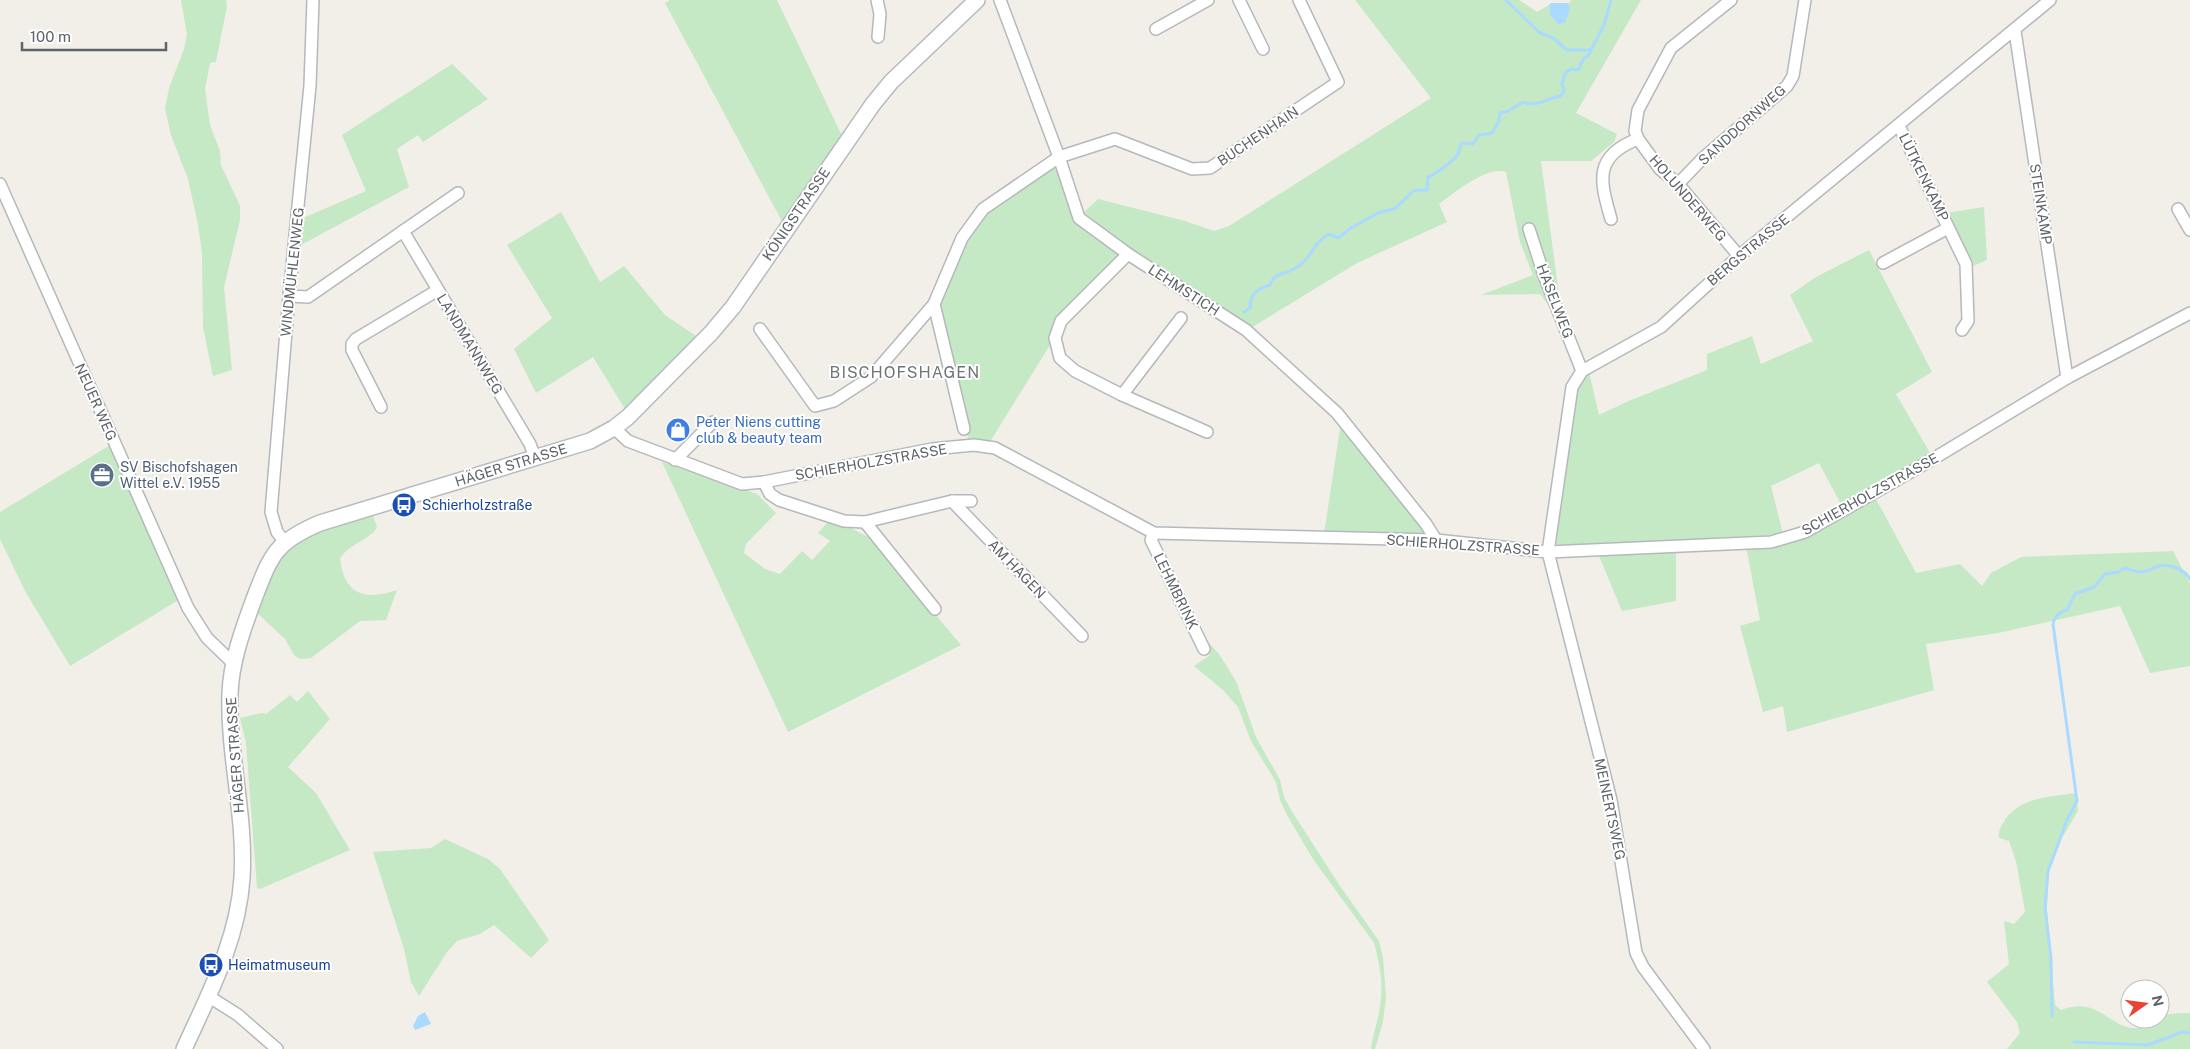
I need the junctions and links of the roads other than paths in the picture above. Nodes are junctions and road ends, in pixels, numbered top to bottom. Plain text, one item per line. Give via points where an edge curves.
1 (313, 0) edge
2 (876, 0) edge
3 (977, 0) edge
4 (1000, 0) edge
5 (1208, 0) edge
6 (1239, 0) edge
7 (1299, 0) edge
8 (1731, 0) edge
9 (1805, 0) edge
10 (2050, 0) edge
11 (1156, 29) dead end
12 (2015, 31) junction
13 (878, 37) dead end
14 (1263, 49) dead end
15 (1899, 126) junction
16 (1638, 140) junction
17 (1059, 157) junction
18 (0, 184) edge
19 (1678, 184) junction
20 (458, 192) dead end
21 (2178, 209) dead end
22 (1611, 219) dead end
23 (1948, 228) junction
24 (1530, 229) dead end
25 (2190, 230) edge
26 (402, 231) junction
27 (1128, 254) junction
28 (1739, 256) junction
29 (1883, 263) dead end
30 (438, 290) junction
31 (289, 296) junction
32 (934, 304) junction
33 (2190, 313) edge
34 (1181, 318) dead end
35 (760, 329) dead end
36 (1962, 330) dead end
37 (1582, 371) junction
38 (2067, 378) junction
39 (1122, 394) junction
40 (381, 407) dead end
41 (713, 422) dead end
42 (614, 428) junction
43 (964, 429) dead end
44 (1207, 432) dead end
45 (535, 458) junction
46 (675, 460) junction
47 (764, 482) junction
48 (952, 501) junction
49 (970, 501) dead end
50 (865, 522) junction
51 (1154, 533) junction
52 (1436, 540) junction
53 (284, 541) junction
54 (1548, 552) junction
55 (935, 609) dead end
56 (1082, 636) dead end
57 (1204, 649) dead end
58 (234, 664) junction
59 (208, 996) junction
60 (184, 1049) edge
61 (277, 1049) edge
62 (1704, 1049) edge

1 - 31 street, WINDMÜHLENWEG via 310,86
2 - 13 street via 880,14
3 - 42 main road, KÖNIGSTRASSE via 891,82 848,138 733,307 683,363
4 - 17 street, LEHMSTICH
5 - 11 street
6 - 14 street
7 - 17 street, BUCHENHAIN via 1338,82 1210,168 1192,169 1114,139
8 - 16 street via 1671,48 1638,110 1635,131
9 - 19 street, SANDDORNWEG via 1793,76 1787,86 1702,159
10 - 12 street, BERGSTRASSE
12 - 15 street, BERGSTRASSE
12 - 38 street, STEINKAMP
15 - 23 street, LÜTKENKAMP
15 - 28 street, BERGSTRASSE
16 - 19 street, HOLUNDERWEG via 1660,169
16 - 22 street via 1630,142 1608,159 1602,170 1602,189
17 - 27 street, LEHMSTICH via 1079,218
17 - 32 street via 983,209 962,238
18 - 58 street, NEUER WEG via 188,608 207,638
19 - 28 street, HOLUNDERWEG
20 - 26 street
21 - 25 street
23 - 29 street, LÜTKENKAMP
23 - 36 street, LÜTKENKAMP via 1966,264 1968,321
24 - 37 street, HASELWEG via 1545,278
26 - 30 street, LANDMANNWEG
26 - 31 street via 308,297
27 - 39 street via 1061,321 1055,338 1060,358 1075,370
27 - 52 street, LEHMSTICH via 1246,330 1318,395 1337,413
28 - 37 street, BERGSTRASSE via 1661,327
30 - 40 street via 352,344 352,350
30 - 45 street, LANDMANNWEG via 530,444
31 - 53 street, WINDMÜHLENWEG via 271,512 277,532
32 - 35 street via 870,377 834,401 815,406
32 - 43 street
33 - 38 street, SCHIERHOLZSTRASSE
34 - 39 street
37 - 54 street via 1572,387 1566,418
38 - 54 street, SCHIERHOLZSTRASSE via 1924,465 1805,532 1771,542
39 - 44 street
41 - 46 street
42 - 45 main road, HÄGER STRASSE via 590,441
42 - 46 street, SCHIERHOLZSTRASSE via 628,441
45 - 53 main road, HÄGER STRASSE via 320,523
46 - 47 street, SCHIERHOLZSTRASSE via 742,484
47 - 50 street via 770,494 778,500 844,521
47 - 51 street, SCHIERHOLZSTRASSE via 932,449 974,445 995,448
48 - 49 street
48 - 50 street
48 - 56 street, AM HAGEN
50 - 55 street
51 - 52 street, SCHIERHOLZSTRASSE
51 - 57 street, LEHMBRINK via 1151,540
52 - 54 street, SCHIERHOLZSTRASSE
53 - 58 main road, HÄGER STRASSE via 270,560 260,583
54 - 62 street, MEINERTSWEG via 1611,800 1636,953
58 - 59 main road, HÄGER STRASSE via 230,693 231,725 240,814 242,877 234,925
59 - 60 main road, HÄGER STRASSE
59 - 61 street via 238,1015

